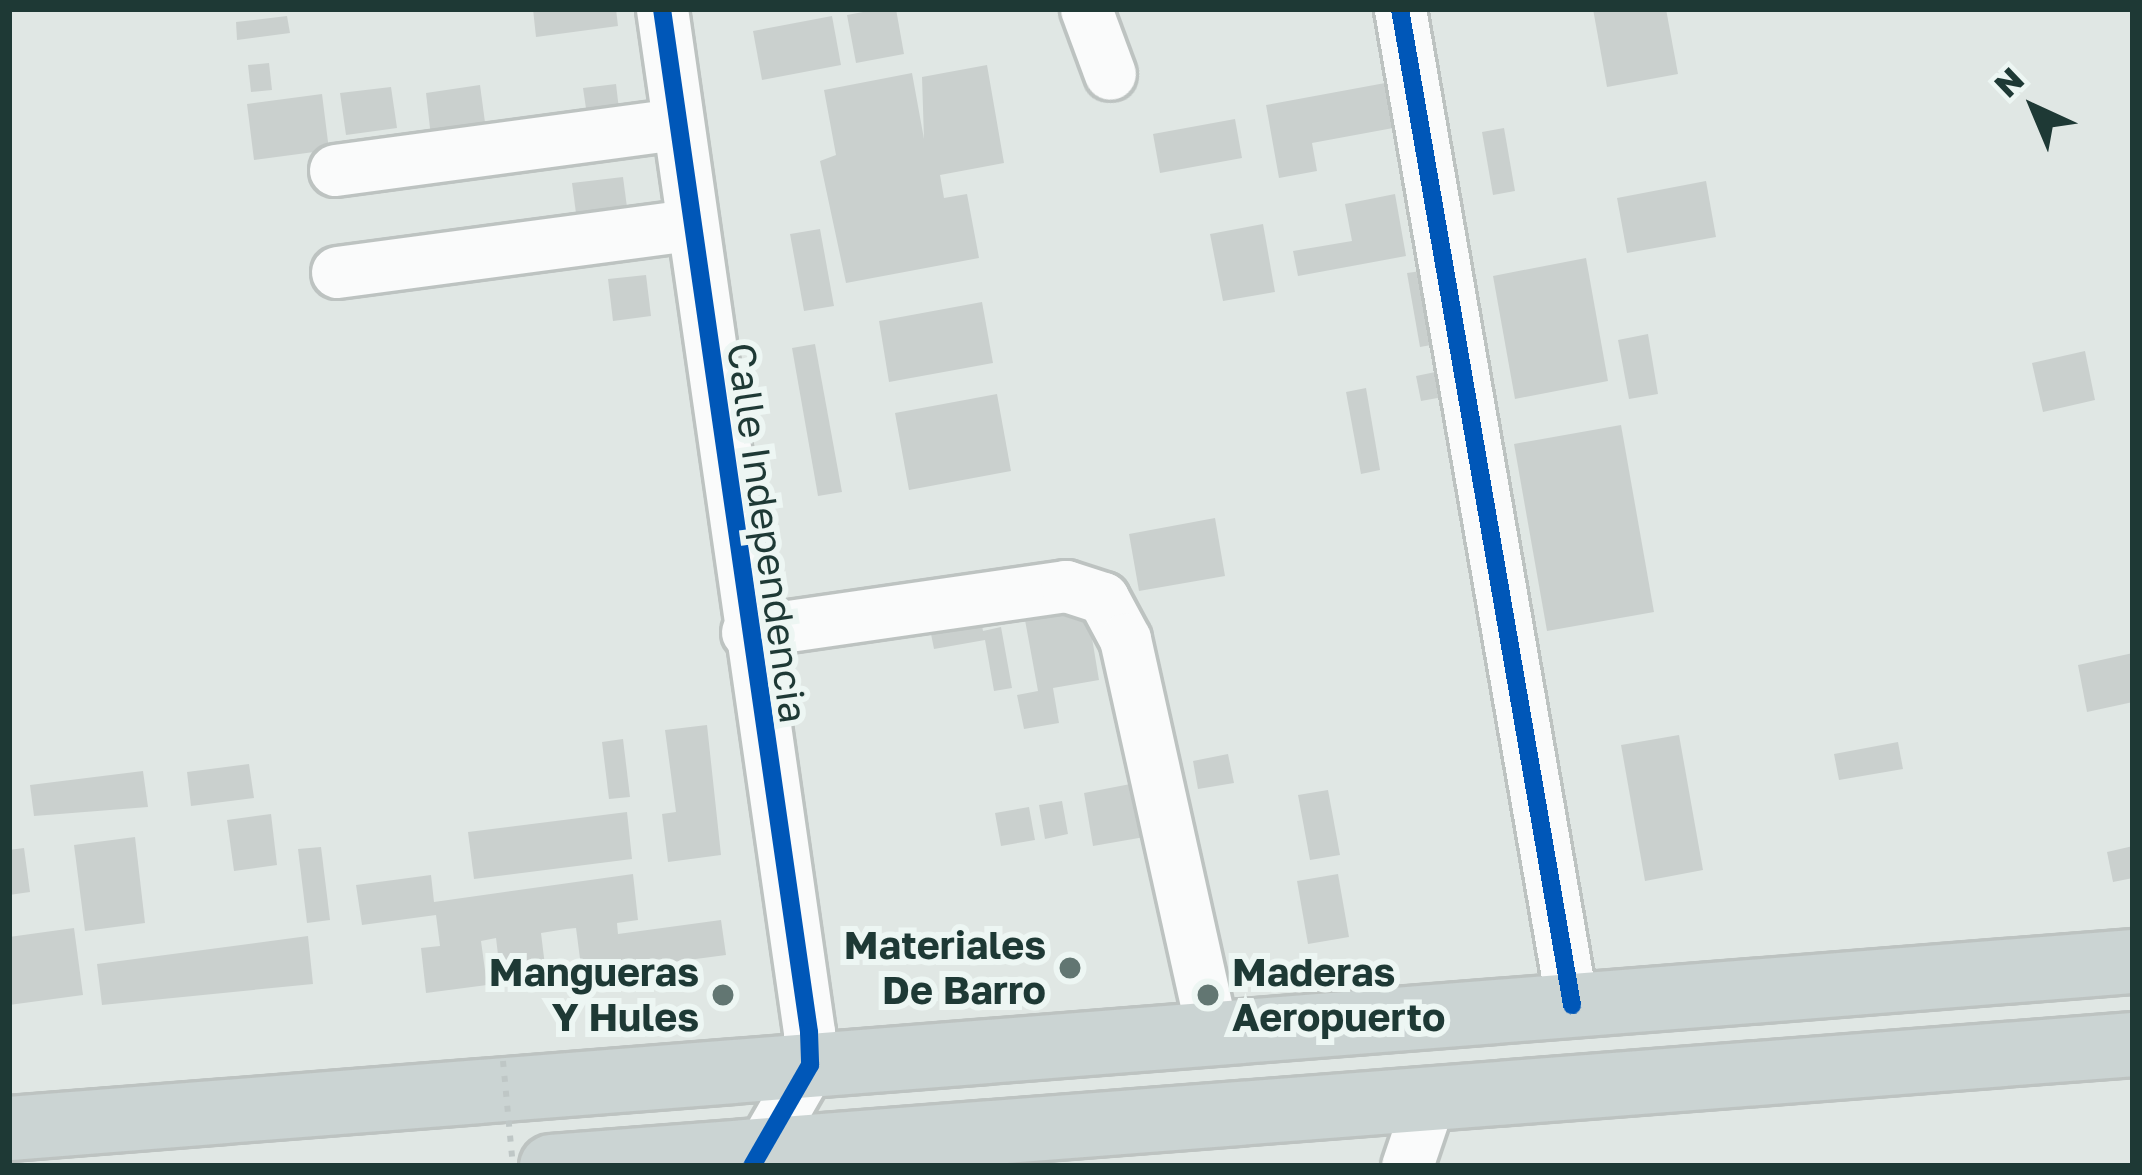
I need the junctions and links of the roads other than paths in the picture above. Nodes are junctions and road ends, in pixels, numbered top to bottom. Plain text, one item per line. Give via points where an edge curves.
1 (1086, 9) edge
2 (1400, 9) edge
3 (672, 10) edge
4 (1110, 74) dead end
5 (676, 124) junction
6 (335, 170) dead end
7 (689, 225) junction
8 (337, 272) dead end
9 (747, 632) junction
10 (2133, 961) edge
11 (1572, 1006) junction
12 (1212, 1033) junction
13 (2133, 1044) edge
14 (810, 1066) junction
15 (1430, 1098) junction
16 (9, 1128) edge
17 (759, 1156) edge
18 (551, 1166) edge
19 (1407, 1166) edge

1 - 4 street
2 - 11 street
3 - 5 street, Calle Independencia
5 - 6 street
5 - 7 street, Calle Independencia
7 - 8 street
7 - 9 street, Calle Independencia
9 - 12 street via 1066,586 1103,598 1125,639
9 - 14 street, Calle Independencia
10 - 11 main road
11 - 12 main road
12 - 14 main road
13 - 15 main road
14 - 16 main road
14 - 17 street
15 - 17 main road
15 - 19 street
17 - 18 main road

